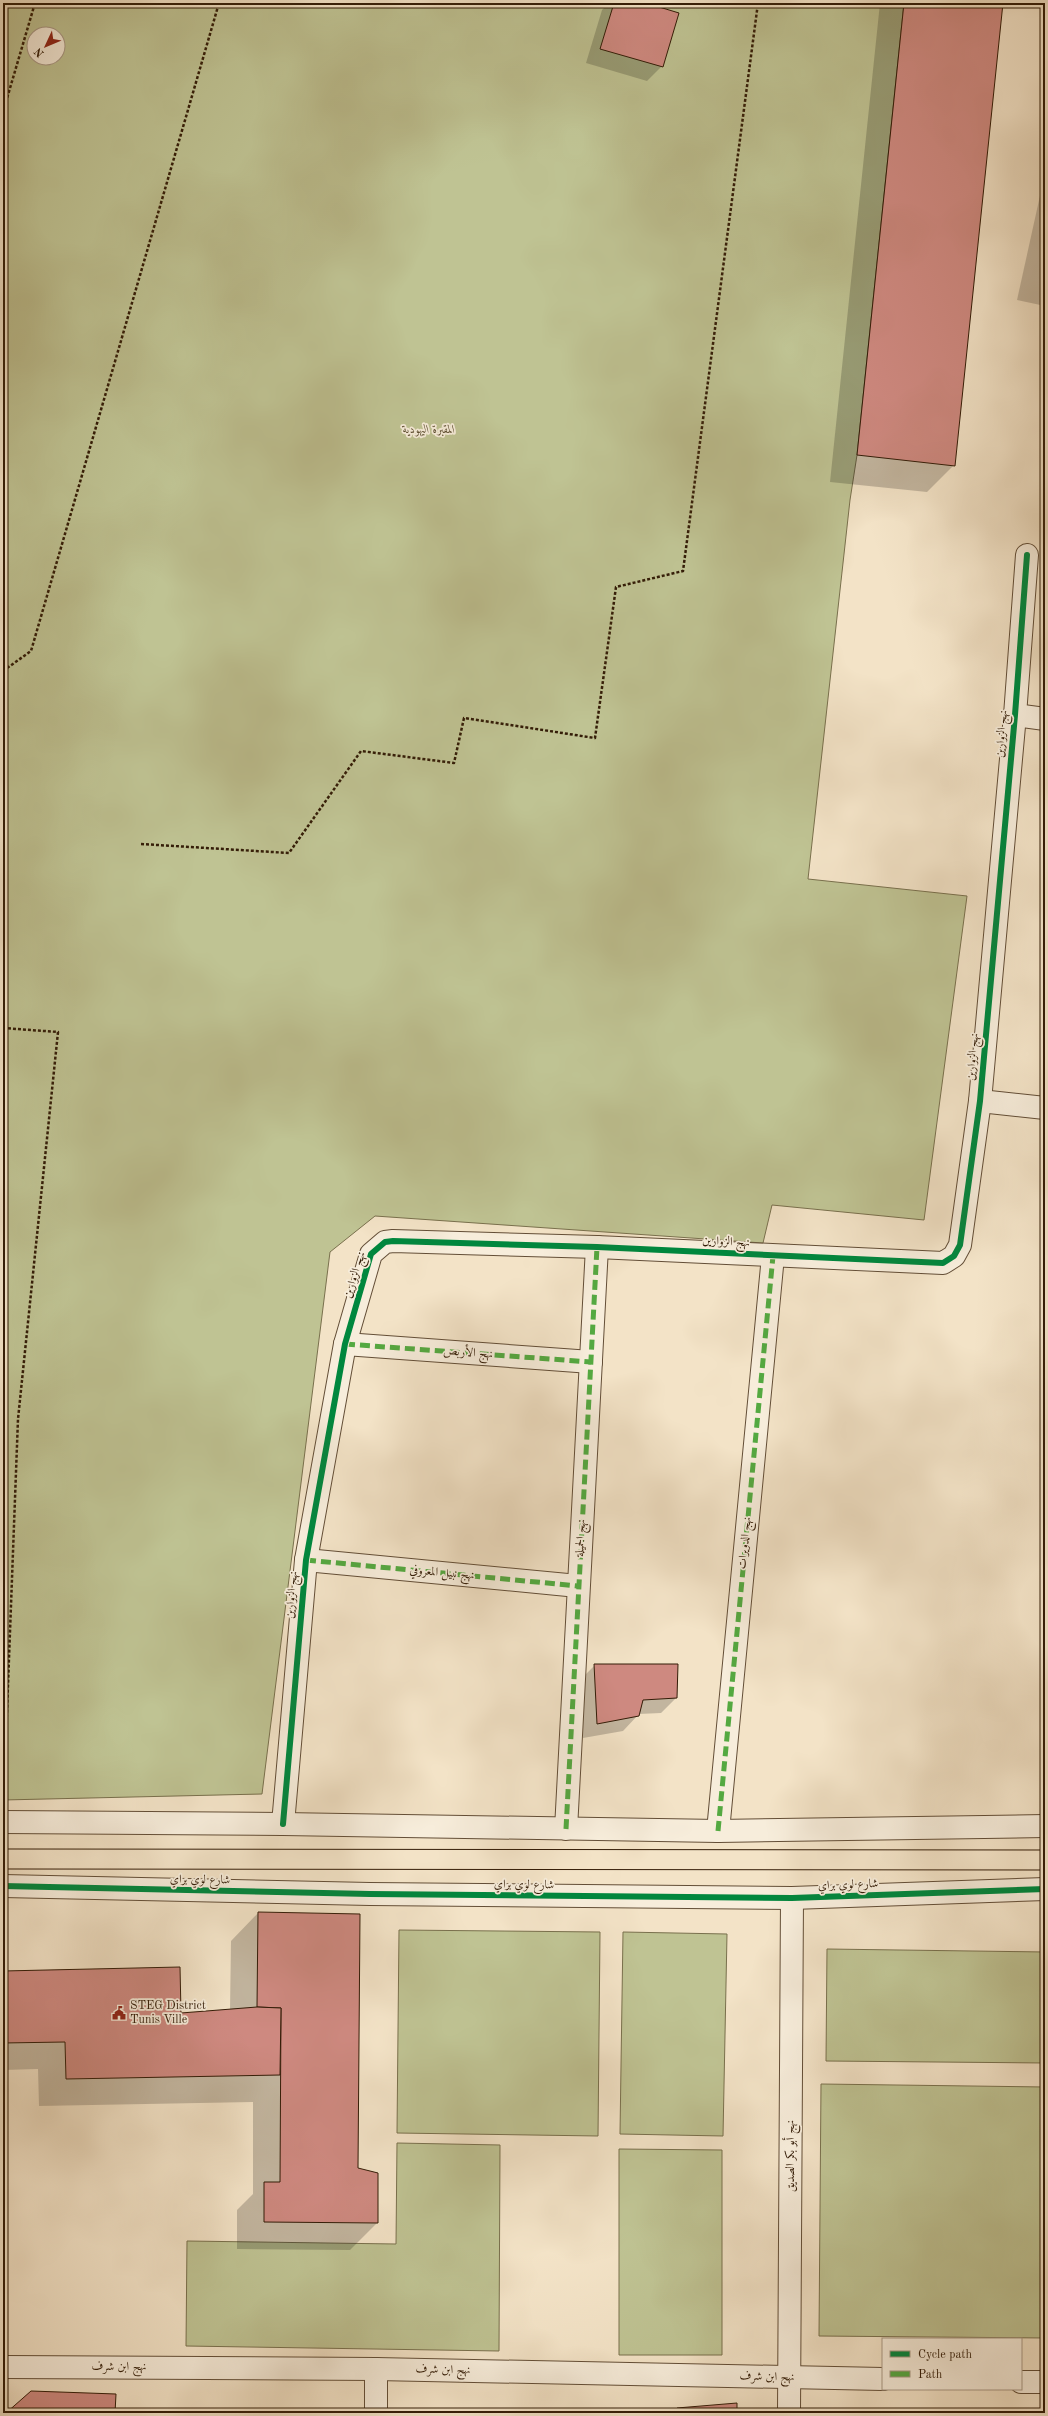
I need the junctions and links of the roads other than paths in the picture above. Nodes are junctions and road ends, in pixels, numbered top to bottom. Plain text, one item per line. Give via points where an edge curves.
1 (1027, 555) dead end
2 (1015, 715) junction
3 (1045, 719) edge
4 (980, 1100) junction
5 (1045, 1108) edge
6 (597, 1247) junction
7 (773, 1256) junction
8 (345, 1344) junction
9 (591, 1362) junction
10 (306, 1560) junction
11 (578, 1586) junction
12 (3, 1822) edge
13 (283, 1824) junction
14 (1045, 1826) edge
15 (566, 1830) junction
16 (718, 1830) junction
17 (3, 1886) edge
18 (1045, 1890) edge
19 (792, 1898) junction
20 (3, 2367) edge
21 (376, 2369) junction
22 (790, 2377) junction
23 (882, 2379) edge
24 (1022, 2382) edge
25 (1045, 2382) edge
26 (376, 2413) edge
27 (789, 2413) edge

1 - 2 street, نهج الزوارين
2 - 3 street
2 - 4 street, نهج الزوارين
4 - 5 street
4 - 7 street, نهج الزوارين via 964,1231 954,1256 943,1263
6 - 7 street, نهج الزوارين
6 - 8 street, نهج الزوارين via 385,1242 371,1254
6 - 9 street, نهج الجميلة
7 - 16 street, نهج الدويرات
8 - 9 street, نهج الأربص
8 - 10 street, نهج الزوارين
9 - 11 street, نهج الجميلة
10 - 11 street, نهج نبيل المعروفي
10 - 13 street, نهج الزوارين
11 - 15 street, نهج الجميلة
12 - 13 street
13 - 15 street
14 - 16 street
15 - 16 street
17 - 19 street, شارع لوي براي via 370,1894
18 - 19 street, شارع لوي براي
19 - 22 street, نهج أبو بكر الصديق
20 - 21 street, نهج ابن شرف
21 - 22 street, نهج ابن شرف
21 - 26 street
22 - 23 street, نهج ابن شرف
22 - 27 street, نهج أبو بكر الصديق
24 - 25 street

